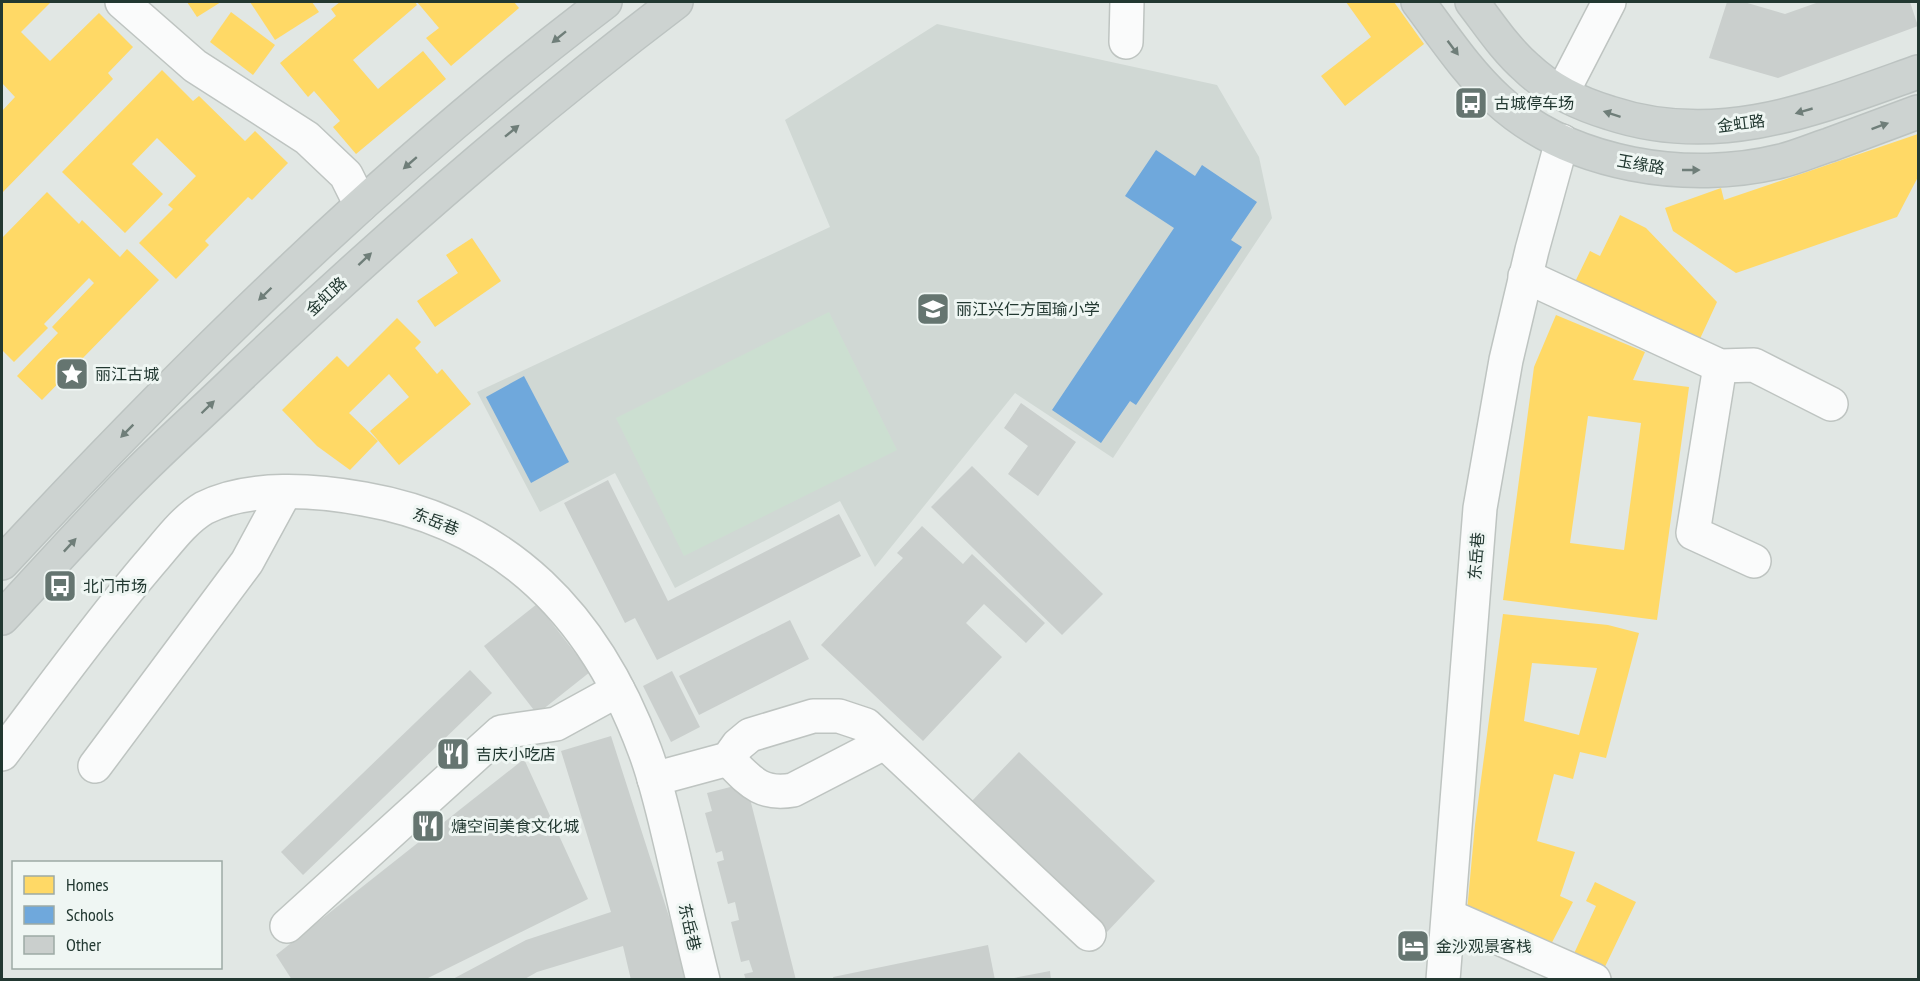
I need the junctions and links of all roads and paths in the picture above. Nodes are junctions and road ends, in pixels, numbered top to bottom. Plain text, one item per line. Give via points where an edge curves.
1 (122, 2) edge
2 (605, 2) edge
3 (676, 2) edge
4 (1127, 2) edge
5 (1418, 2) edge
6 (1472, 2) edge
7 (1609, 2) edge
8 (1126, 42) dead end
9 (1918, 72) edge
10 (1562, 93) junction
11 (1918, 112) edge
12 (1562, 141) junction
13 (361, 205) junction
14 (1525, 276) junction
15 (1720, 366) junction
16 (1830, 404) dead end
17 (285, 492) junction
18 (1754, 561) dead end
19 (2, 563) edge
20 (2, 618) edge
21 (618, 690) junction
22 (884, 742) junction
23 (2, 754) edge
24 (728, 759) junction
25 (95, 766) dead end
26 (654, 779) junction
27 (1449, 916) junction
28 (287, 926) dead end
29 (1089, 934) dead end
30 (703, 980) edge
31 (1443, 980) edge
32 (1594, 980) edge

1 - 13 street via 195,66 307,138 346,175
2 -> 13 main road
20 -> 3 main road, 金虹路 via 128,483 406,222 511,132
4 - 8 street
5 -> 12 main road, 玉缘路 via 1478,81 1499,102
6 - 10 main road, 金虹路 via 1510,52
7 - 10 street
9 -> 10 main road, 金虹路 via 1827,105 1775,119 1715,128 1626,119
12 -> 11 main road, 玉缘路 via 1615,160 1650,167 1717,170 1783,161
12 - 14 street, 东岳巷
13 -> 19 main road via 100,457
14 - 15 street
14 - 27 street, 东岳巷 via 1480,508
15 - 16 street via 1754,365
15 - 18 street via 1693,533
17 - 21 street, 东岳巷 via 342,495 411,510 501,551 533,575 561,604
17 - 23 street, 东岳巷 via 232,498 189,520 133,584
17 - 25 street via 247,562
21 - 26 street, 东岳巷
21 - 28 street via 556,724 501,732
22 - 24 street via 853,719 813,716 750,735
22 - 24 street via 793,790 781,792 759,788
22 - 29 street
24 - 26 street
26 - 30 street, 东岳巷
27 - 31 street, 东岳巷
27 - 32 street

